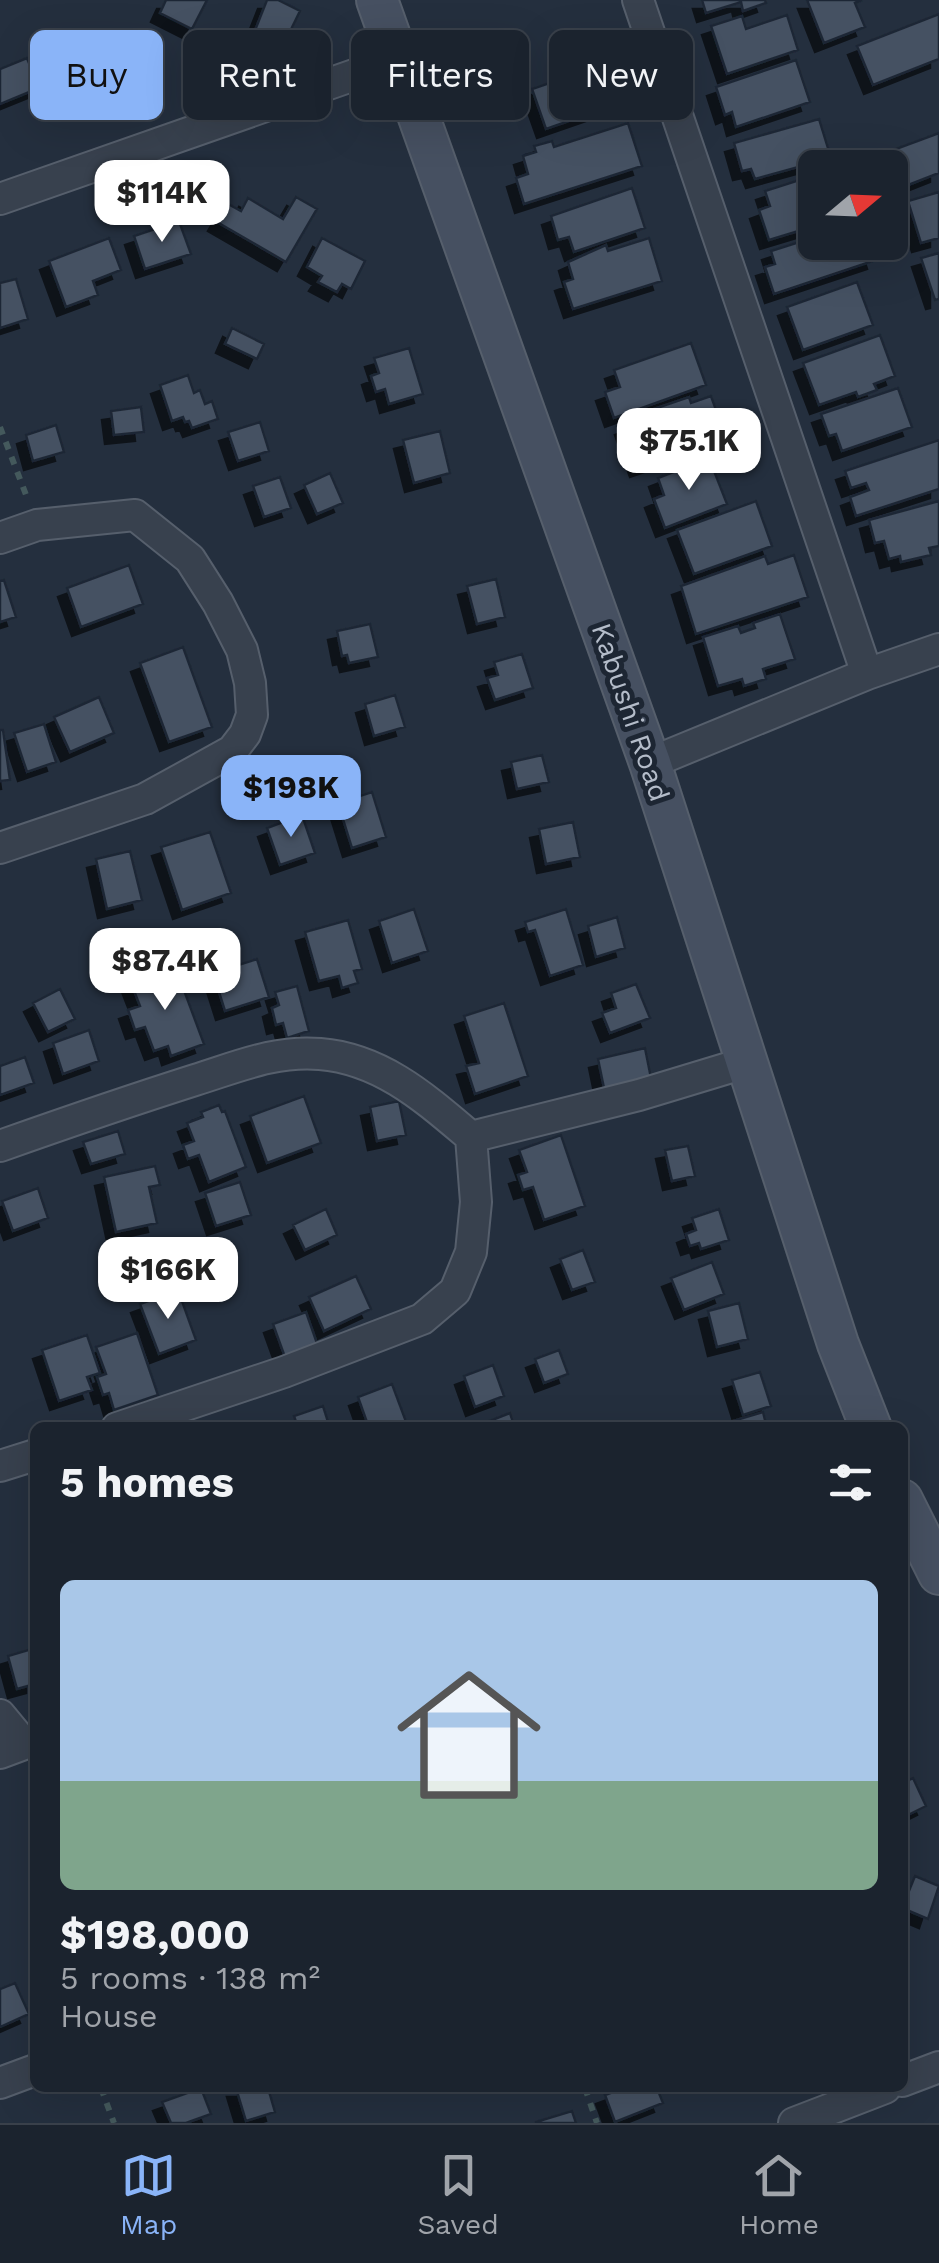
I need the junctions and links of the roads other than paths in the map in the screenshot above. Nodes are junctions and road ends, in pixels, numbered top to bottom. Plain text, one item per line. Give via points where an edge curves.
1 (377, 0) edge
2 (638, 0) edge
3 (388, 30) edge
4 (351, 76) edge
5 (420, 120) edge
6 (0, 199) edge
7 (0, 538) edge
8 (939, 649) edge
9 (867, 674) junction
10 (650, 763) junction
11 (0, 848) edge
12 (748, 1062) junction
13 (471, 1137) junction
14 (0, 1146) edge
15 (135, 1422) edge
16 (869, 1422) edge
17 (30, 1457) edge
18 (0, 1466) edge
19 (908, 1512) edge
20 (939, 1574) edge
21 (0, 1715) edge
22 (20, 1745) edge
23 (939, 2067) edge
24 (30, 2072) edge
25 (908, 2079) edge
26 (0, 2083) edge
27 (875, 2092) edge
28 (794, 2123) edge

1 - 3 main road, Kabushi Road
2 - 9 street
4 - 6 street
5 - 10 main road, Kabushi Road
7 - 11 street via 37,525 135,516 190,558 218,603 242,650 252,715 232,752 145,799
8 - 9 street
9 - 10 street
10 - 12 main road, Kabushi Road
12 - 13 street
12 - 16 main road, Kabushi Road
13 - 14 street via 414,1088 367,1065 324,1054 280,1054
13 - 15 street via 472,1252 455,1292 434,1310 284,1372
17 - 18 street
19 - 20 main road
21 - 22 street
23 - 25 street
24 - 26 street
27 - 28 street

